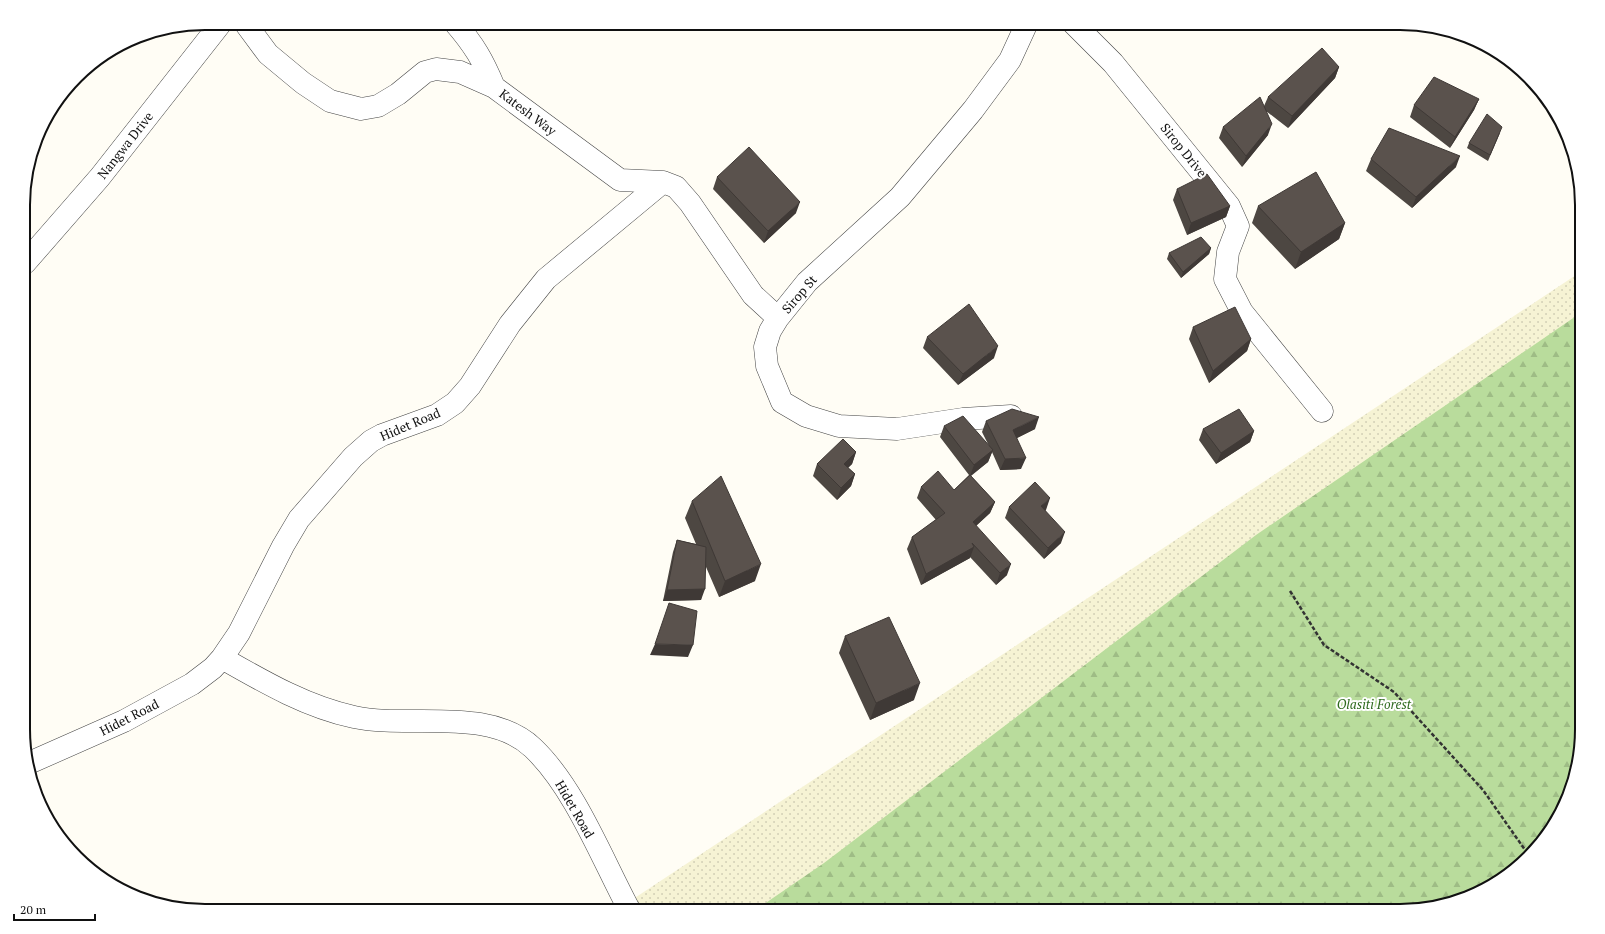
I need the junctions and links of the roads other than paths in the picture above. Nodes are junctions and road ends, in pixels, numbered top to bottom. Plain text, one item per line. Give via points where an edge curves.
1 (216, 30) edge
2 (250, 30) edge
3 (461, 30) edge
4 (1023, 30) edge
5 (1080, 30) edge
6 (494, 87) junction
7 (663, 182) junction
8 (30, 256) edge
9 (778, 318) junction
10 (1322, 411) dead end
11 (1011, 416) edge
12 (222, 658) junction
13 (33, 761) edge
14 (626, 904) edge

1 - 8 street, Nangwa Drive via 100,177
2 - 6 street, Katesh Way via 268,54 303,84 330,101 361,109 378,106 425,72 436,69 460,72
3 - 6 street via 477,49
4 - 9 street, Sirop St via 1010,60 973,110 900,196 807,282
5 - 10 street, Sirop Drive via 1113,63 1228,206 1238,226 1228,252 1225,280 1242,312
6 - 7 street, Katesh Way via 620,180
7 - 9 street, Katesh Way via 676,187 690,203 753,295
7 - 12 street, Hidet Road via 546,279 510,324 470,386 455,403 437,415 382,435 353,457 299,520 239,633
9 - 11 street, Sirop St via 765,347 767,366 782,402 806,416 839,426 897,429 963,419
12 - 13 street, Hidet Road via 192,684 124,721
12 - 14 street, Hidet Road via 272,686 337,713 375,721 471,724 513,734 532,748 566,787

